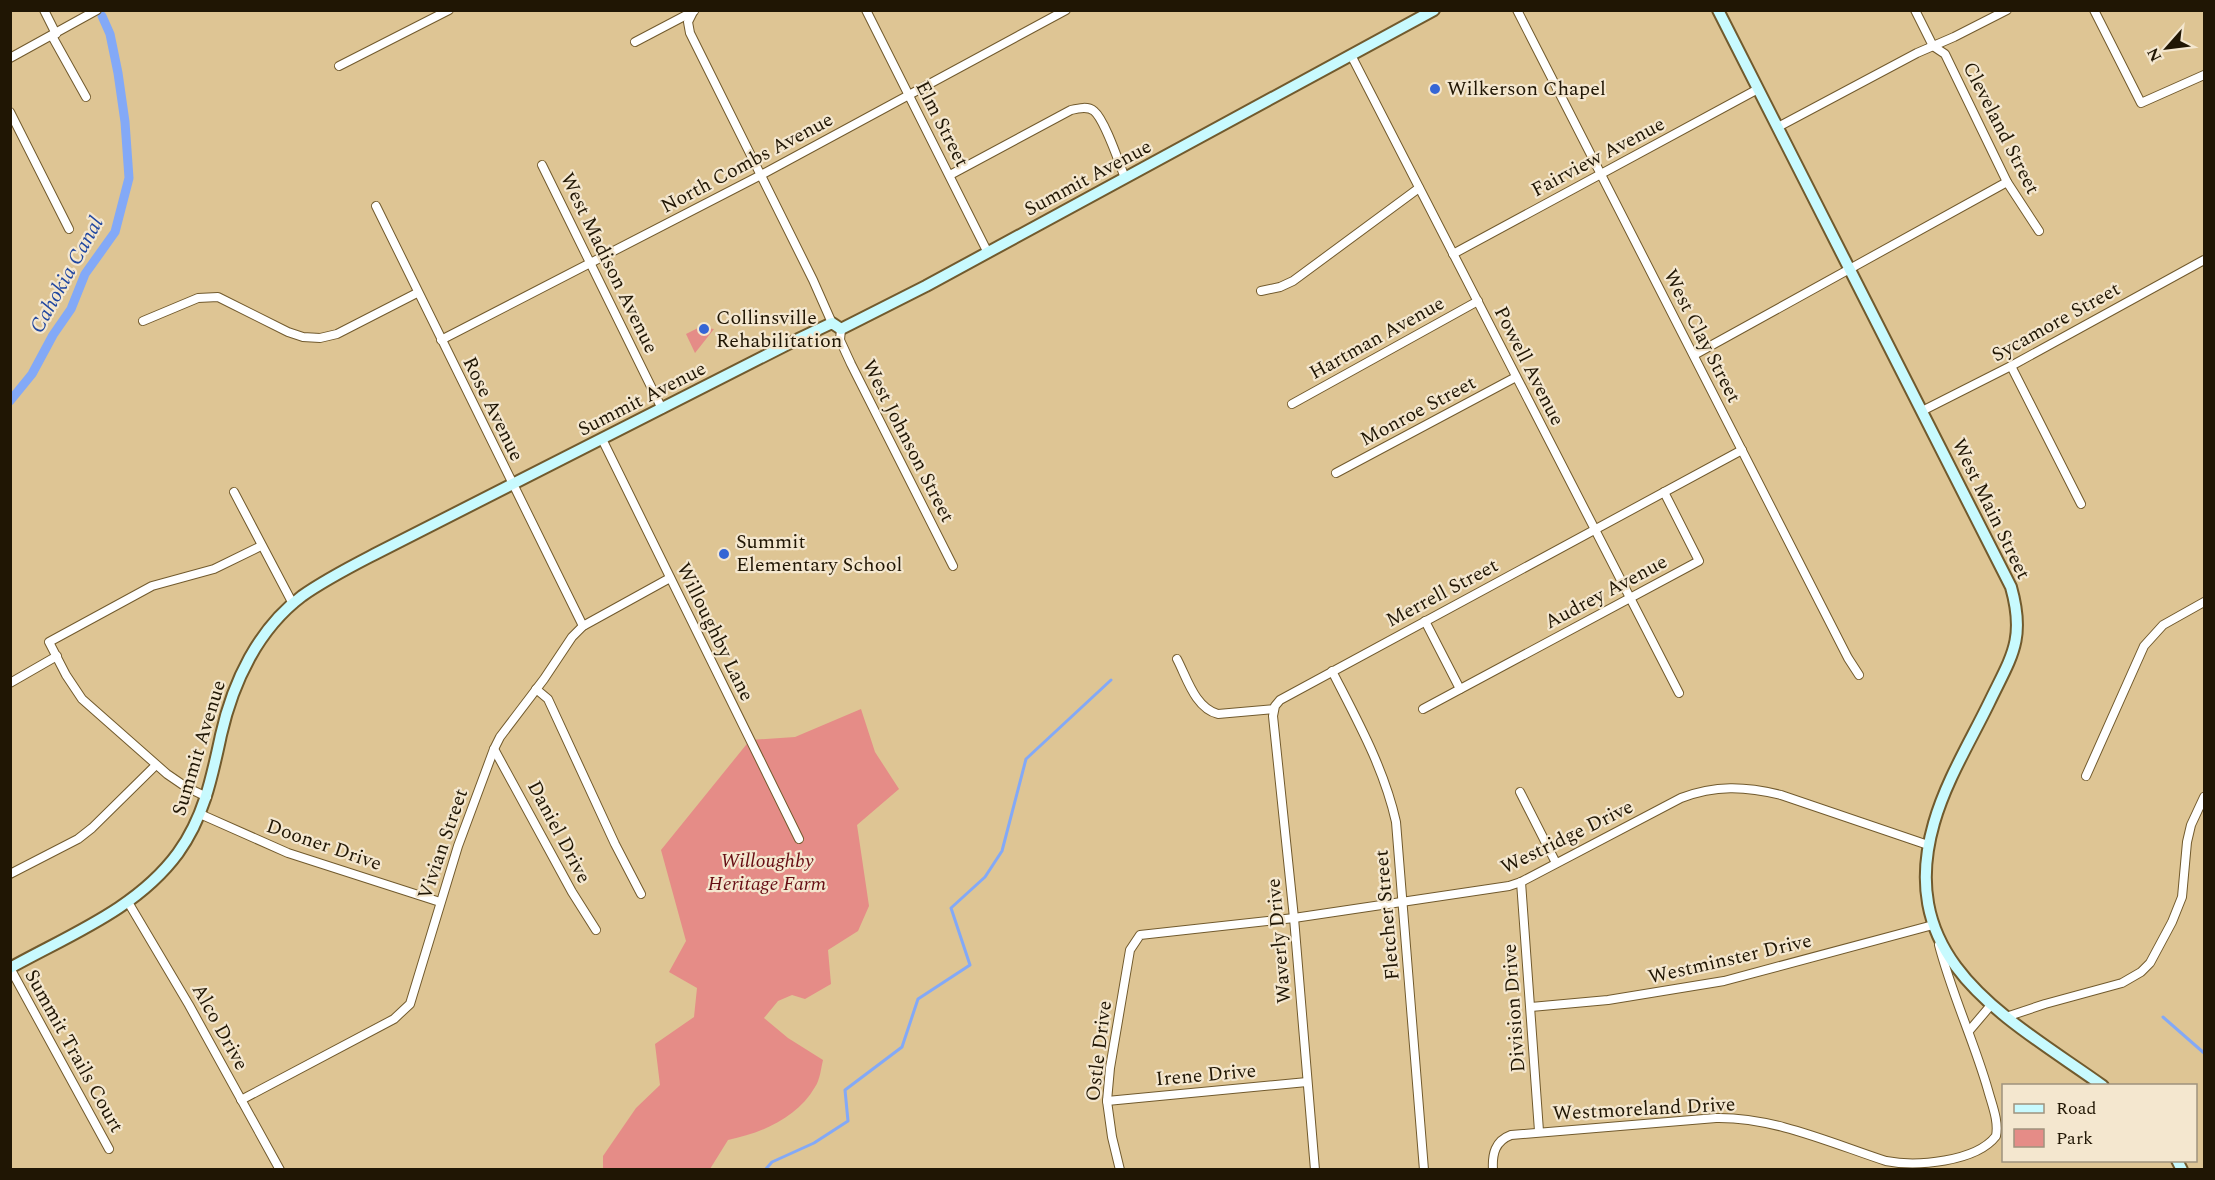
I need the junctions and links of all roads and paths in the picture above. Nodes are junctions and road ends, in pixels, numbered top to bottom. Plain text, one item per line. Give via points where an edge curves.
1 (44, 10) edge
2 (97, 10) edge
3 (449, 10) edge
4 (866, 10) edge
5 (1066, 10) edge
6 (1434, 10) edge
7 (1517, 10) edge
8 (1718, 10) edge
9 (1915, 10) edge
10 (2007, 10) edge
11 (2094, 10) edge
12 (672, 11) edge
13 (694, 11) edge
14 (1054, 13) edge
15 (676, 20) junction
16 (54, 35) junction
17 (635, 42) dead end
18 (1933, 46) junction
19 (1351, 55) junction
20 (10, 58) edge
21 (339, 66) dead end
22 (2205, 75) edge
23 (1758, 89) junction
24 (908, 95) junction
25 (86, 97) dead end
26 (10, 112) edge
27 (1778, 127) junction
28 (542, 165) dead end
29 (761, 175) junction
30 (950, 175) junction
31 (1602, 175) junction
32 (1125, 178) junction
33 (2007, 182) junction
34 (1419, 188) junction
35 (376, 206) dead end
36 (69, 229) dead end
37 (2039, 231) dead end
38 (988, 253) junction
39 (1453, 254) junction
40 (2205, 260) edge
41 (590, 262) junction
42 (1850, 270) junction
43 (1261, 291) dead end
44 (417, 293) junction
45 (1478, 301) junction
46 (143, 321) dead end
47 (836, 326) junction
48 (441, 340) junction
49 (1694, 355) junction
50 (2011, 366) junction
51 (1516, 377) junction
52 (1292, 404) dead end
53 (662, 409) junction
54 (1922, 411) junction
55 (602, 440) junction
56 (1742, 450) junction
57 (1336, 473) dead end
58 (512, 485) junction
59 (234, 492) dead end
60 (1664, 492) junction
61 (2081, 504) dead end
62 (1594, 530) junction
63 (261, 546) junction
64 (953, 566) dead end
65 (670, 578) junction
66 (1630, 598) junction
67 (2205, 602) edge
68 (293, 604) junction
69 (1425, 621) junction
70 (583, 626) junction
71 (57, 656) junction
72 (1177, 659) dead end
73 (1332, 671) junction
74 (1859, 675) dead end
75 (10, 683) edge
76 (536, 689) junction
77 (1460, 689) junction
78 (1679, 693) dead end
79 (1274, 709) junction
80 (1423, 709) dead end
81 (494, 749) junction
82 (156, 765) junction
83 (2086, 776) dead end
84 (1520, 792) dead end
85 (207, 796) junction
86 (2205, 797) edge
87 (200, 814) junction
88 (799, 839) dead end
89 (1929, 845) junction
90 (1556, 863) junction
91 (10, 874) edge
92 (1521, 882) junction
93 (641, 894) dead end
94 (128, 902) junction
95 (440, 902) junction
96 (1403, 902) junction
97 (1294, 918) junction
98 (1934, 925) junction
99 (596, 930) dead end
100 (1137, 938) joint
101 (1938, 938) junction
102 (10, 968) edge
103 (1991, 1005) junction
104 (1531, 1007) junction
105 (2006, 1017) junction
106 (1969, 1031) junction
107 (1307, 1082) junction
108 (2100, 1084) edge
109 (241, 1100) junction
110 (1107, 1101) junction
111 (1539, 1131) junction
112 (109, 1149) dead end
113 (280, 1170) edge
114 (1120, 1170) edge
115 (1315, 1170) edge
116 (1424, 1170) edge
117 (1493, 1170) edge

1 - 16 street
2 - 16 street
3 - 21 street
4 - 24 street, Elm Street
5 - 14 street, North Combs Avenue
6 - 19 street, Summit Avenue
7 - 31 street, West Clay Street
8 - 23 street, West Main Street
9 - 18 street, Cleveland Street
10 - 18 street
11 - 22 street via 2141,103
12 - 15 street
13 - 15 street
13 - 29 street, West Johnson Street via 688,22 690,33
14 - 24 street, North Combs Avenue
15 - 17 street
16 - 20 street
16 - 25 street
18 - 27 street
18 - 33 street, Cleveland Street via 1945,54
19 - 32 street, Summit Avenue
19 - 34 street, Powell Avenue
23 - 27 street, West Main Street
23 - 31 street, Fairview Avenue
24 - 29 street, North Combs Avenue
24 - 30 street, Elm Street
26 - 36 street
27 - 42 street, West Main Street
28 - 41 street, West Madison Avenue
29 - 41 street, North Combs Avenue
29 - 47 street, West Johnson Street
30 - 32 street via 1083,107 1094,111 1103,124
30 - 38 street, Elm Street
31 - 39 street, Fairview Avenue
31 - 49 street, West Clay Street
32 - 38 street, Summit Avenue
33 - 37 street, Cleveland Street
33 - 42 street
34 - 39 street, Powell Avenue
34 - 43 street via 1293,280
35 - 44 street, Rose Avenue
38 - 47 street, Summit Avenue
39 - 45 street, Powell Avenue
40 - 50 street, Sycamore Street
41 - 48 street, North Combs Avenue
41 - 53 street, West Madison Avenue
42 - 49 street
42 - 54 street, West Main Street
44 - 46 street via 337,334 321,338 288,332 218,297 198,298
44 - 48 street, Rose Avenue
45 - 51 street, Powell Avenue
45 - 52 street, Hartman Avenue
47 - 53 street, Summit Avenue
47 - 64 street, West Johnson Street
48 - 58 street, Rose Avenue
49 - 56 street, West Clay Street
50 - 54 street, Sycamore Street
50 - 61 street
51 - 57 street, Monroe Street
51 - 62 street, Powell Avenue
53 - 55 street, Summit Avenue
54 - 89 street, West Main Street via 2011,587 2018,617 2013,657 1942,797
55 - 58 street, Summit Avenue
55 - 65 street, Willoughby Lane
56 - 60 street, Merrell Street
56 - 74 street, West Clay Street
58 - 68 street, Summit Avenue via 321,583
58 - 70 street, Rose Avenue
59 - 63 street
60 - 62 street, Merrell Street
60 - 66 street, Audrey Avenue via 1699,561
62 - 66 street, Powell Avenue
62 - 69 street, Merrell Street
63 - 68 street
63 - 71 street via 214,568 152,586 49,642
65 - 70 street, Vivian Street
65 - 88 street, Willoughby Lane
66 - 77 street, Audrey Avenue
66 - 78 street, Powell Avenue
67 - 83 street via 2163,625 2144,646
68 - 85 street, Summit Avenue via 264,635 244,668 224,724
69 - 73 street, Merrell Street
69 - 77 street
70 - 76 street, Vivian Street
71 - 75 street
71 - 82 street via 82,699
72 - 79 street via 1201,704 1210,712
73 - 79 street, Merrell Street via 1280,700
73 - 96 street, Fletcher Street via 1377,760 1388,791 1396,822
76 - 81 street, Vivian Street
76 - 93 street via 548,699
77 - 80 street, Audrey Avenue
79 - 97 street, Waverly Drive
81 - 95 street, Vivian Street
81 - 99 street, Daniel Drive
82 - 85 street via 186,787
82 - 91 street via 78,839
84 - 90 street
85 - 87 street, Summit Avenue
86 - 105 street via 2191,825 2185,879 2176,913 2150,963 2122,983
87 - 94 street, Summit Avenue via 164,871
87 - 95 street, Dooner Drive via 278,850
89 - 90 street, Westridge Drive via 1780,795 1726,787 1681,798
89 - 98 street, West Main Street via 1926,884
90 - 92 street, Westridge Drive
92 - 96 street, Westridge Drive
92 - 104 street, Division Drive
94 - 102 street, Summit Avenue
94 - 109 street, Alco Drive
95 - 109 street, Vivian Street via 410,1004 403,1013
96 - 97 street, Westridge Drive
96 - 116 street, Fletcher Street
97 - 100 street, Westridge Drive
97 - 107 street, Waverly Drive
98 - 101 street, West Main Street
98 - 104 street, Westminster Drive via 1724,981 1608,1000
100 - 110 street, Ostle Drive via 1130,950
101 - 103 street, West Main Street via 1960,972
101 - 106 street, Westmoreland Drive
102 - 112 street, Summit Trails Court
103 - 105 street, West Main Street
103 - 106 street
104 - 111 street, Division Drive
105 - 108 street, West Main Street
106 - 111 street, Westmoreland Drive via 1998,1130 1984,1146 1947,1160 1901,1164 1772,1124 1735,1118
107 - 110 street, Irene Drive
107 - 115 street, Waverly Drive
109 - 113 street, Alco Drive
110 - 114 street, Ostle Drive
111 - 117 street, Westmoreland Drive via 1503,1138 1492,1157

